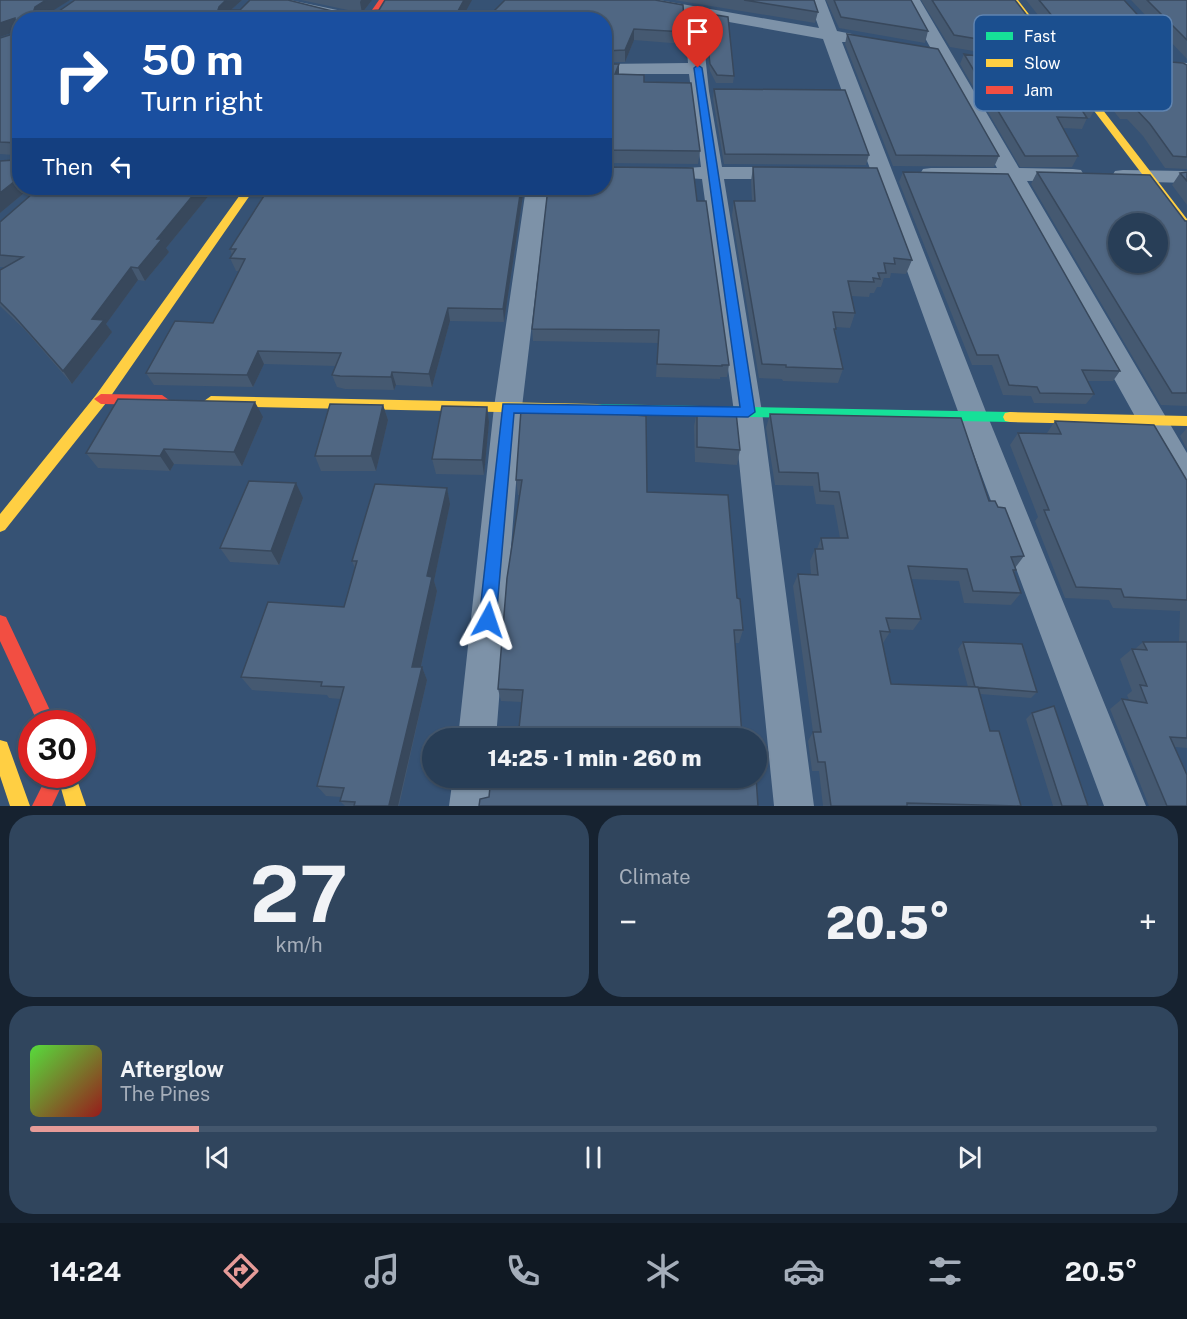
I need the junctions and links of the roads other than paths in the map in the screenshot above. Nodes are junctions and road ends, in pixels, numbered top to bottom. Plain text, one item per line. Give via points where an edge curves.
1 (267, 0) edge
2 (632, 0) edge
3 (817, 0) edge
4 (912, 0) edge
5 (1014, 0) edge
6 (692, 10) junction
7 (323, 12) edge
8 (1023, 15) edge
9 (831, 36) junction
10 (865, 41) edge
11 (931, 52) junction
12 (1172, 57) edge
13 (966, 58) edge
14 (612, 70) edge
15 (1185, 70) edge
16 (707, 83) junction
17 (1099, 111) edge
18 (676, 172) edge
19 (712, 173) junction
20 (813, 174) edge
21 (870, 174) junction
22 (1013, 174) junction
23 (1149, 176) junction
24 (1187, 177) edge
25 (245, 195) edge
26 (536, 195) edge
27 (1187, 226) edge
28 (101, 399) junction
29 (173, 401) edge
30 (197, 401) edge
31 (508, 407) junction
32 (748, 412) junction
33 (974, 417) junction
34 (1153, 420) junction
35 (1187, 421) edge
36 (1187, 481) edge
37 (0, 525) edge
38 (0, 623) edge
39 (41, 710) edge
40 (478, 728) edge
41 (0, 749) edge
42 (51, 788) edge
43 (70, 788) edge
44 (472, 788) edge
45 (20, 806) edge
46 (42, 806) edge
47 (76, 806) edge
48 (470, 806) edge
49 (794, 806) edge
50 (1125, 806) edge

1 - 7 street
2 - 6 street
3 - 9 street
4 - 11 street
5 - 8 street
6 - 9 street
6 - 16 street
9 - 10 street
9 - 21 street via 839,92
11 - 13 street
11 - 22 street
12 - 15 street
14 - 16 street
16 - 19 street
17 - 23 street
18 - 19 street
19 - 20 street
19 - 32 street
21 - 22 street
21 - 33 street
22 - 23 street
22 - 34 street
23 - 24 street
23 - 27 street
25 - 28 street
26 - 31 street
28 - 29 street
28 - 37 street
30 - 31 street
31 - 32 street
31 - 40 street
32 - 33 street
32 - 49 street
33 - 34 street
33 - 50 street
34 - 35 street
34 - 36 street
38 - 39 street
41 - 45 street
42 - 46 street
43 - 47 street
44 - 48 street

